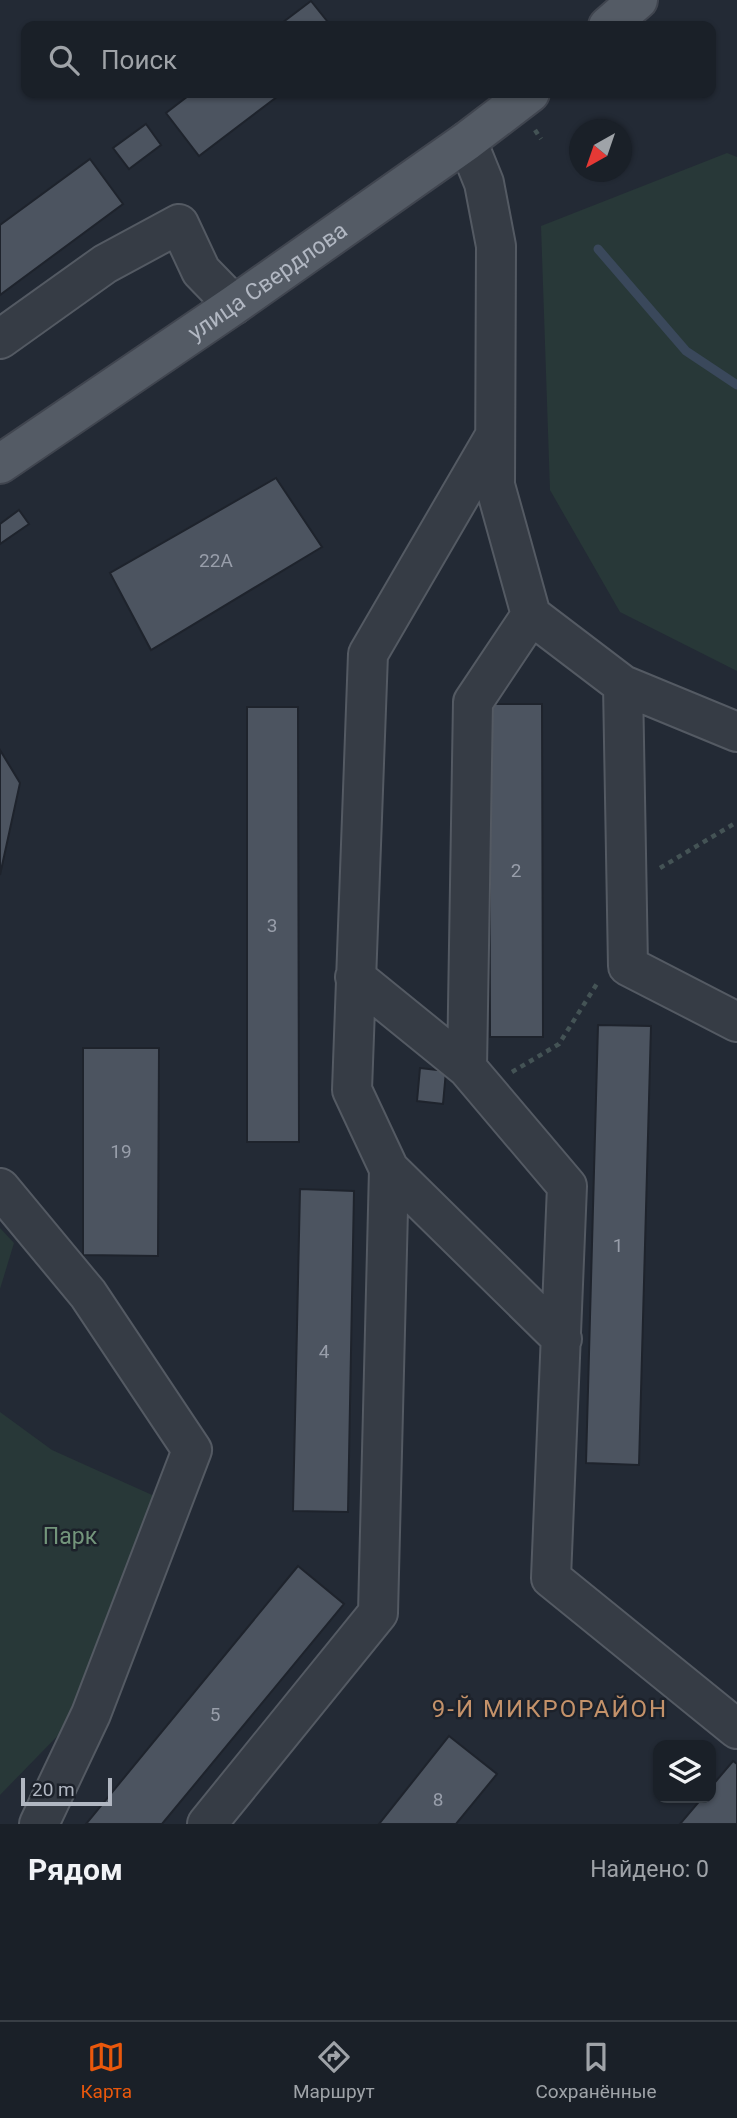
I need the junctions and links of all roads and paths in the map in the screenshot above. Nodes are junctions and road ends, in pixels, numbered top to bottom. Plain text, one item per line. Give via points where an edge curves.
1 (638, 0) edge
2 (614, 21) edge
3 (523, 98) edge
4 (467, 141) junction
5 (234, 305) junction
6 (0, 339) edge
7 (493, 439) junction
8 (0, 464) edge
9 (531, 615) junction
10 (623, 685) junction
11 (737, 733) edge
12 (355, 977) junction
13 (737, 1022) edge
14 (467, 1068) junction
15 (389, 1169) junction
16 (0, 1188) edge
17 (562, 1339) junction
18 (737, 1729) edge
19 (39, 1824) edge
20 (207, 1824) edge

1 - 2 main road
3 - 4 main road, улица Свердлова
4 - 5 main road, улица Свердлова
4 - 7 street via 484,183 496,246
5 - 6 street via 201,271 179,224 106,264
5 - 8 main road, улица Свердлова
7 - 9 street via 495,485
7 - 12 street via 368,654
9 - 10 street
9 - 14 street via 473,702
10 - 11 street
10 - 13 street via 628,966
12 - 14 street
12 - 15 street via 352,1090
14 - 17 street via 567,1186
15 - 17 street
15 - 20 street via 378,1613
16 - 19 street via 88,1294 192,1450 91,1714
17 - 18 street via 551,1578

